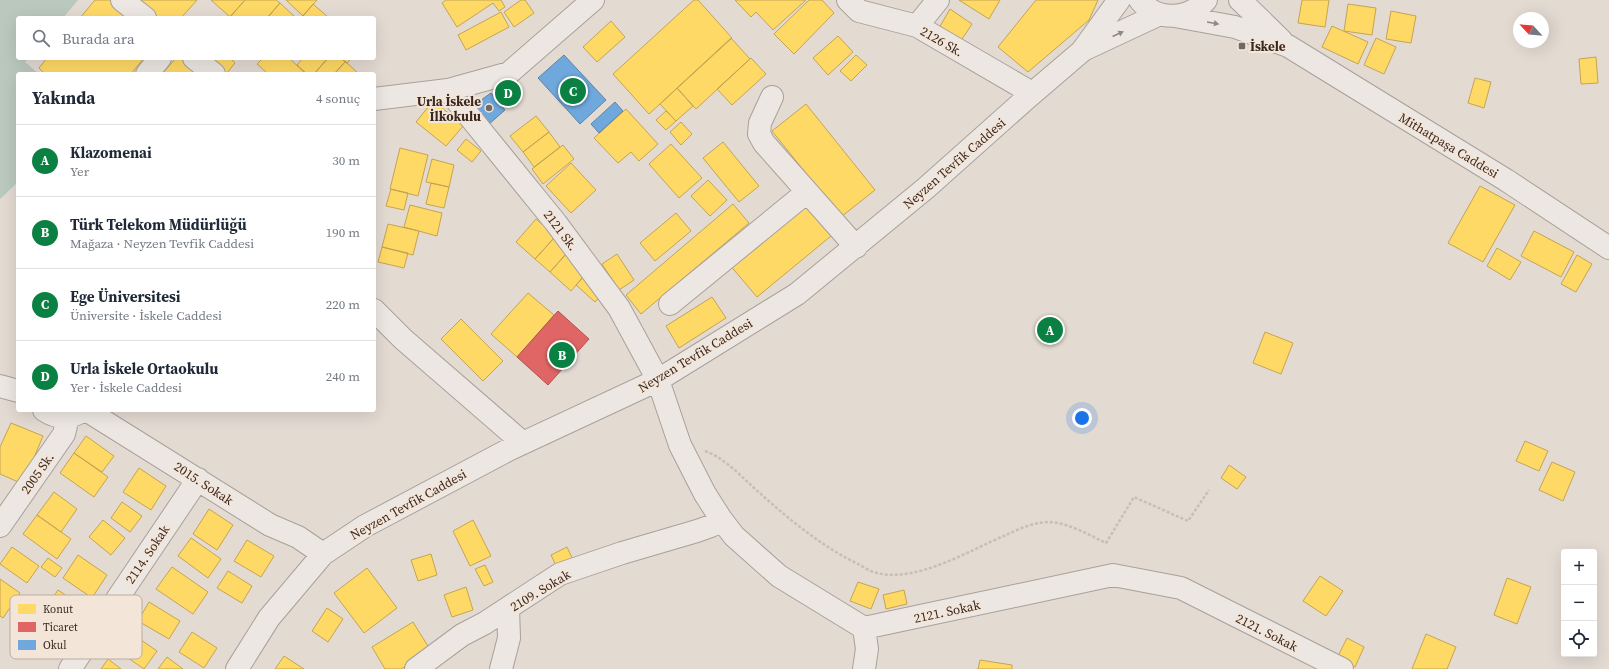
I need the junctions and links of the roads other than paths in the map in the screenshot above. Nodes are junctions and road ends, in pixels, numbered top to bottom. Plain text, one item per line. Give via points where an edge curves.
1 (122, 0) edge
2 (593, 0) edge
3 (848, 0) edge
4 (938, 0) edge
5 (1119, 0) edge
6 (1140, 0) edge
7 (1206, 0) edge
8 (1240, 0) edge
9 (1168, 15) junction
10 (142, 16) edge
11 (917, 26) junction
12 (1288, 46) junction
13 (1082, 51) junction
14 (158, 60) edge
15 (196, 60) edge
16 (149, 72) edge
17 (212, 72) edge
18 (448, 90) junction
19 (1032, 93) junction
20 (772, 97) dead end
21 (376, 99) edge
22 (808, 192) junction
23 (856, 246) junction
24 (1609, 248) edge
25 (670, 304) dead end
26 (376, 312) edge
27 (658, 380) junction
28 (0, 386) edge
29 (16, 390) edge
30 (48, 412) edge
31 (79, 412) edge
32 (523, 443) junction
33 (198, 479) junction
34 (721, 519) junction
35 (0, 526) edge
36 (323, 554) junction
37 (120, 595) edge
38 (508, 608) junction
39 (864, 628) junction
40 (77, 659) edge
41 (70, 669) edge
42 (237, 669) edge
43 (416, 669) edge
44 (500, 669) edge
45 (864, 669) edge
46 (1342, 669) edge

1 - 10 street
2 - 18 street via 510,73
3 - 11 street, 2126 Sk. via 859,11
4 - 11 street
5 - 13 street
6 - 9 street via 1150,10
7 - 9 street via 1188,13
8 - 12 street
9 -> 12 street via 1235,27
13 -> 9 street
11 - 19 street, 2126 Sk.
12 - 24 street, Mithatpaşa Caddesi via 1506,180
13 - 19 street, Neyzen Tevfik Caddesi
14 - 16 street
15 - 17 street
18 - 21 street
18 - 27 street, 2121 Sk. via 556,223 619,308
19 - 23 street, Neyzen Tevfik Caddesi via 926,188
20 - 22 street via 760,124 759,134
22 - 23 street
22 - 25 street
23 - 27 street, Neyzen Tevfik Caddesi via 797,294
26 - 32 street via 403,339
27 - 32 street, Neyzen Tevfik Caddesi
27 - 34 street via 680,445
28 - 29 street
30 - 31 street, 2015. Sokak via 60,417
31 - 33 street, 2015. Sokak
31 - 35 street, 2005 Sk.
32 - 36 street, Neyzen Tevfik Caddesi via 365,526
33 - 36 street, 2015. Sokak via 270,525 298,537
33 - 37 street, 2114. Sokak
34 - 38 street, 2109. Sokak via 697,531 560,574
34 - 39 street via 734,536 779,576
36 - 42 street, Neyzen Tevfik Caddesi via 269,618
38 - 43 street, 2109. Sokak via 462,636
38 - 44 street via 509,638
39 - 45 street via 867,649
39 - 46 street, 2121. Sokak via 1113,575 1181,588
40 - 41 street, 2114. Sokak

